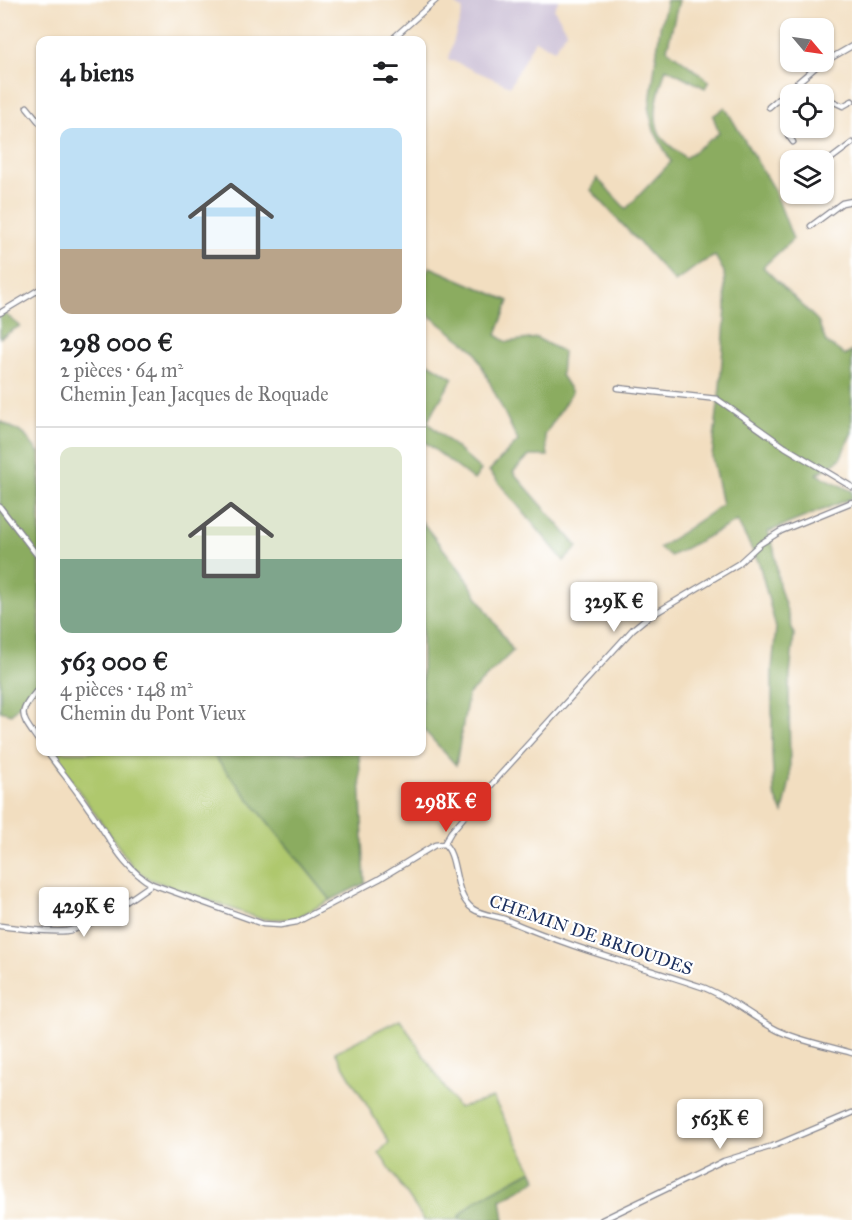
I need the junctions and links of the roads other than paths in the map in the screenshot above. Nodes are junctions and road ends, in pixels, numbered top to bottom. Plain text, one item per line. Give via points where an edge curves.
1 (435, 0) edge
2 (411, 11) dead end
3 (418, 16) junction
4 (396, 36) edge
5 (852, 46) edge
6 (852, 101) edge
7 (834, 102) edge
8 (27, 106) dead end
9 (769, 107) dead end
10 (36, 118) edge
11 (790, 138) edge
12 (793, 142) dead end
13 (852, 143) edge
14 (834, 156) edge
15 (852, 201) edge
16 (812, 226) dead end
17 (36, 291) edge
18 (0, 313) edge
19 (618, 388) dead end
20 (852, 487) edge
21 (852, 502) edge
22 (0, 507) edge
23 (36, 555) edge
24 (36, 692) edge
25 (36, 737) edge
26 (50, 756) edge
27 (444, 844) junction
28 (152, 884) junction
29 (0, 926) edge
30 (852, 1053) edge
31 (852, 1113) edge
32 (617, 1212) junction
33 (602, 1220) edge
34 (621, 1220) edge

1 - 3 street
2 - 3 street
3 - 4 street
5 - 9 street via 817,66
6 - 7 street via 843,106
8 - 10 street
11 - 12 street
13 - 14 street
15 - 16 street via 842,202
17 - 18 street
19 - 20 street via 717,399 785,447
21 - 27 street via 781,531 738,564 644,620 499,776
22 - 23 street
24 - 25 street via 22,712
26 - 28 street via 130,869
27 - 28 street via 435,845 312,914 280,925 262,924
27 - 30 street, CHEMIN DE BRIOUDES via 451,854 465,900 477,911 541,936 705,988 779,1031
28 - 29 street via 81,927 66,931
31 - 32 street via 776,1145 724,1161
32 - 33 street
32 - 34 street

